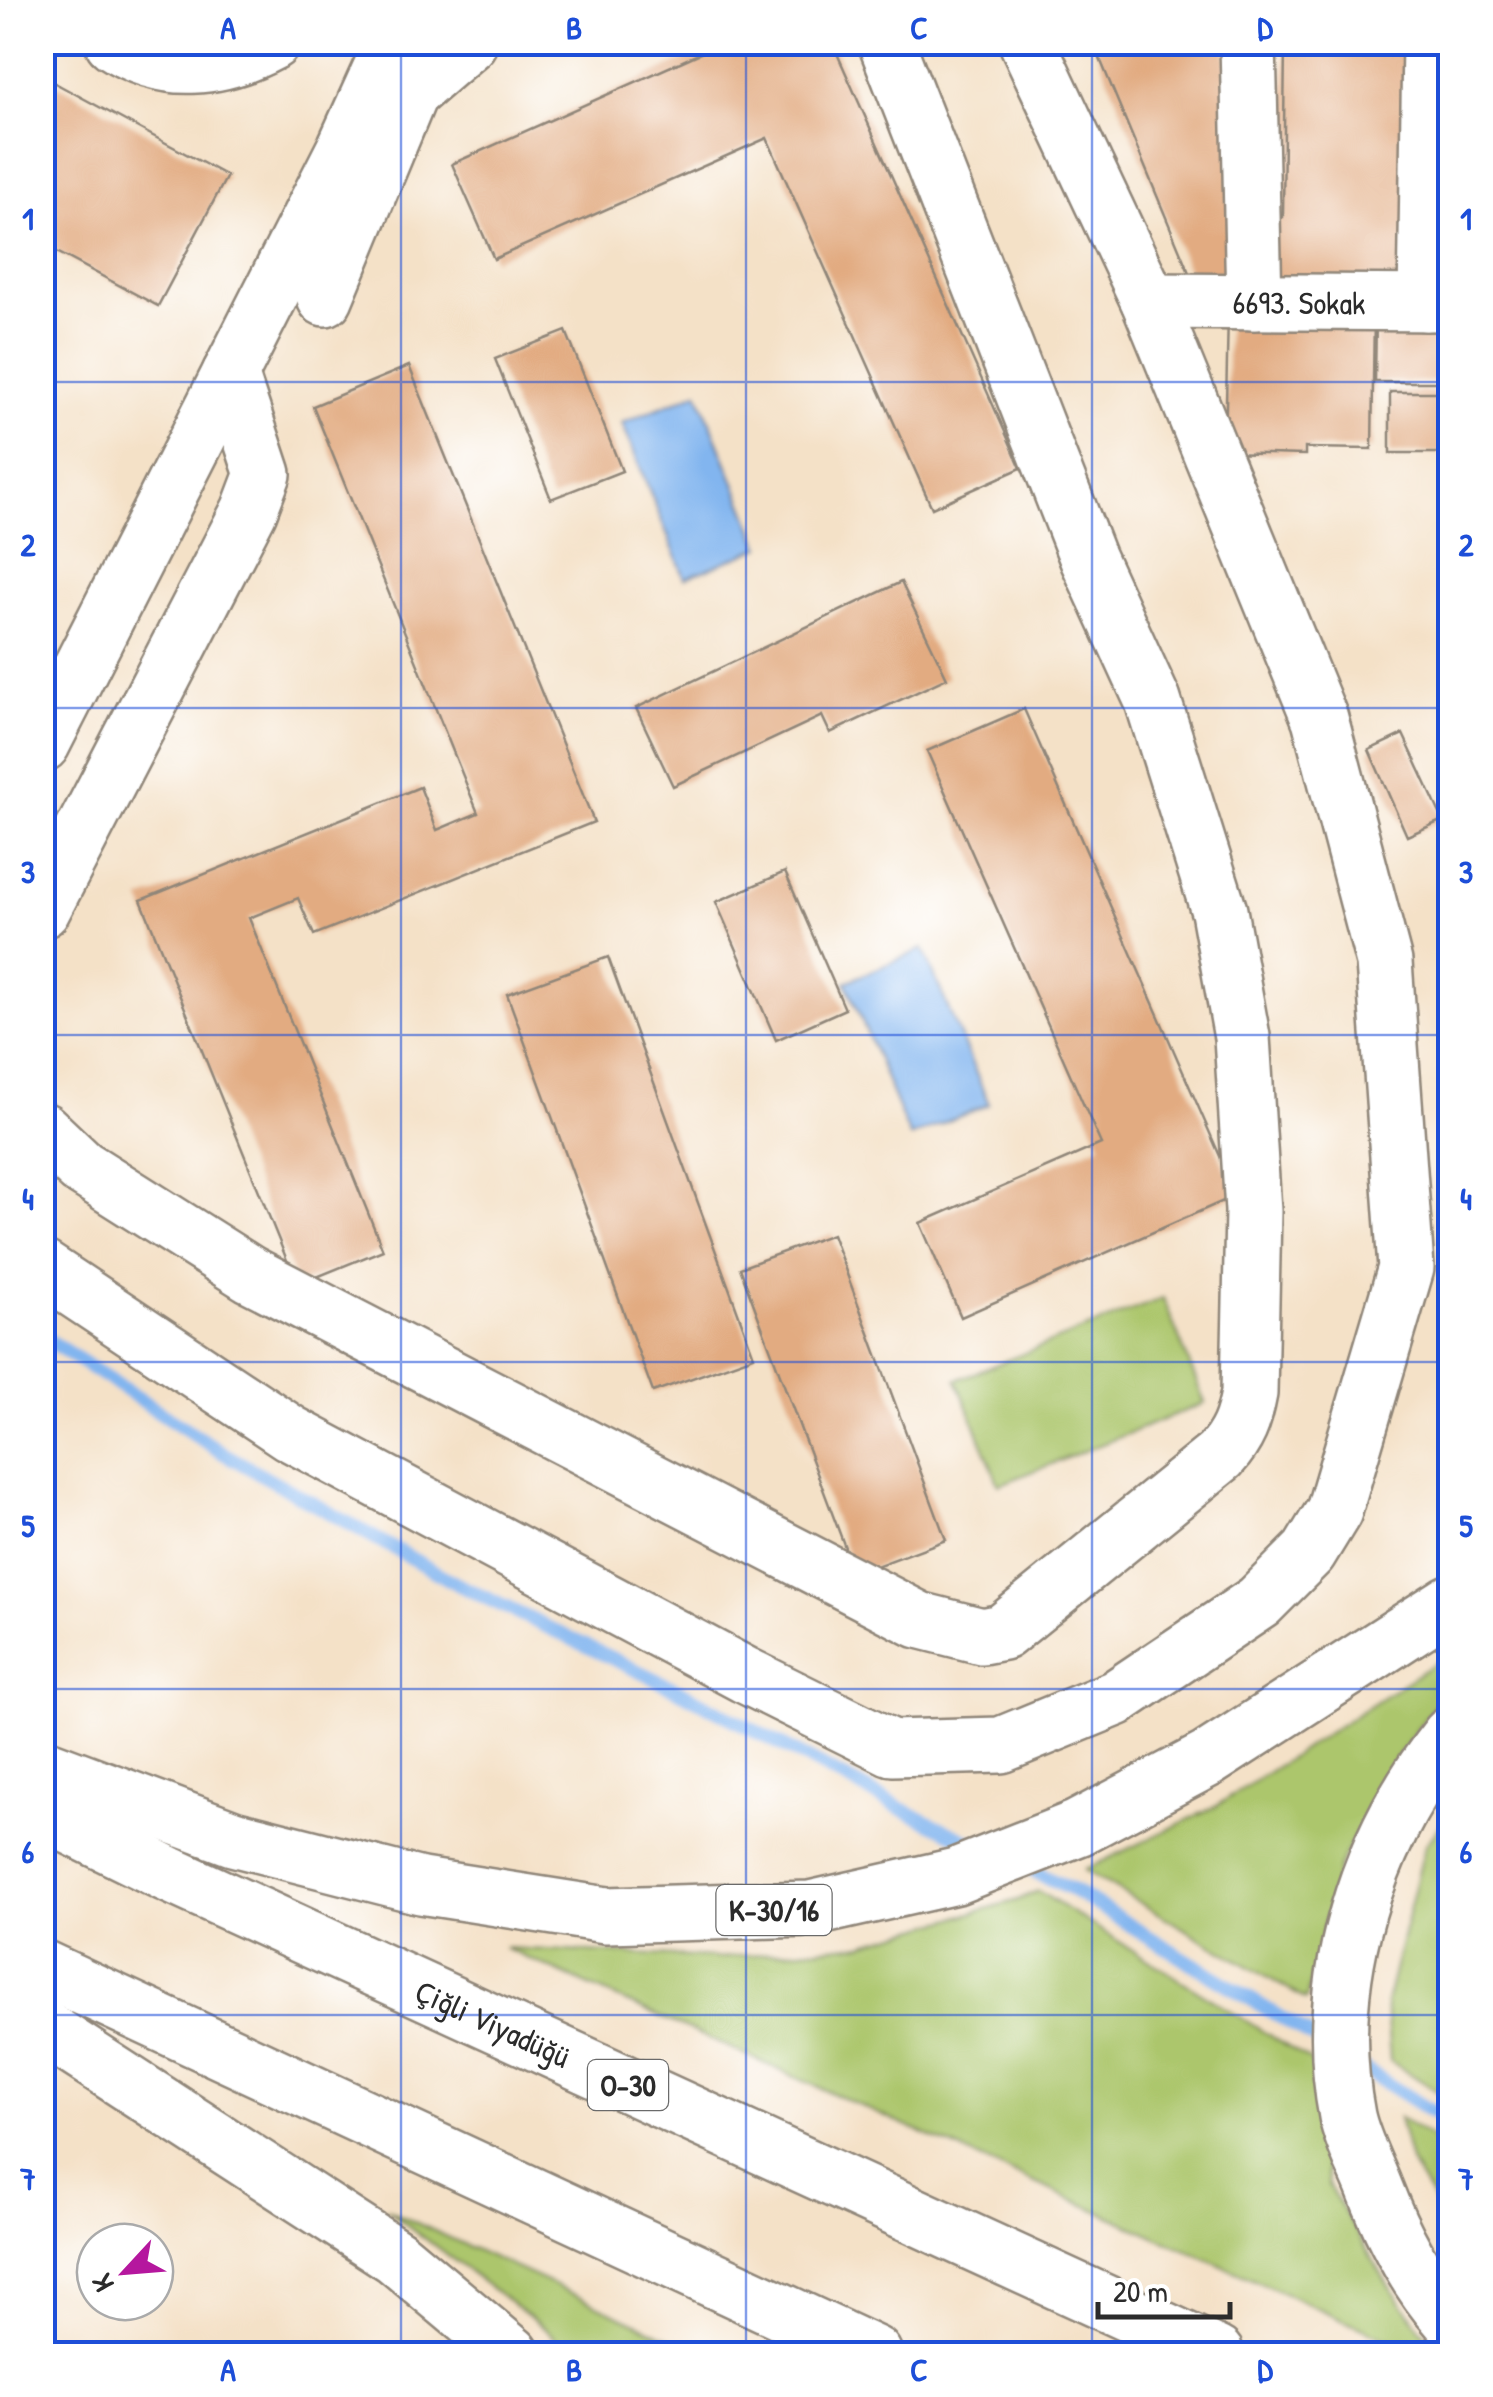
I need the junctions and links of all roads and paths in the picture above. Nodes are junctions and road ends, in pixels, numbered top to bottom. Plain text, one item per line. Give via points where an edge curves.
1 (113, 42) edge
2 (272, 42) edge
3 (394, 42) edge
4 (470, 42) edge
5 (886, 42) edge
6 (1027, 42) edge
7 (1248, 42) edge
8 (1430, 42) edge
9 (325, 298) dead end
10 (1150, 302) junction
11 (1254, 302) junction
12 (1438, 303) edge
13 (230, 374) junction
14 (42, 744) edge
15 (42, 910) edge
16 (42, 1130) edge
17 (42, 1268) edge
18 (1450, 1603) edge
19 (1450, 1736) edge
20 (42, 1766) edge
21 (42, 1812) edge
22 (42, 1968) edge
23 (42, 2027) edge
24 (1450, 2319) edge
25 (512, 2354) edge
26 (874, 2354) edge
27 (1216, 2354) edge

1 - 2 main road via 179,66 235,60
3 - 13 main road
4 - 9 main road via 410,93
5 - 16 main road via 1088,559 1153,702 1220,911 1242,1037 1253,1211 1249,1393 1236,1438 1004,1632 982,1636 919,1620 250,1274 81,1168
6 - 10 main road
7 - 11 main road
8 - 12 main road
10 - 11 main road, 6693. Sokak
10 - 17 main road via 1320,720 1384,962 1406,1268 1334,1511 1308,1552 1258,1602 1116,1698 1001,1745 892,1748 290,1433
11 - 12 main road, 6693. Sokak
13 - 14 main road
13 - 15 main road via 264,474
18 - 20 main road, K-30/16 via 1208,1759 1078,1828 956,1876 810,1909 606,1915 421,1886 234,1838
19 - 24 main road via 1422,1771 1372,1866 1344,1970 1341,2041 1347,2118 1386,2217
21 - 27 main road, Çiğli Viyadüğü / O-30
22 - 26 main road
23 - 25 main road via 395,2256

